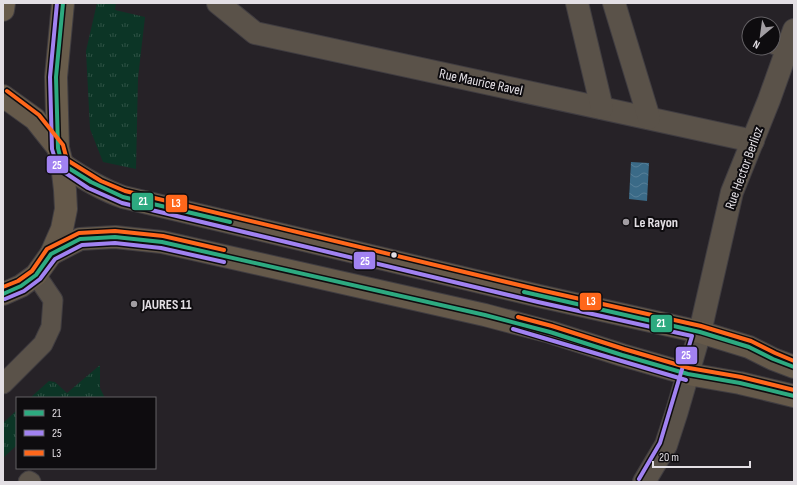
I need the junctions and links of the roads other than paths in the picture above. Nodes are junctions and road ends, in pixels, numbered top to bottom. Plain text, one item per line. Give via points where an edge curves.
1 (4, 3) edge
2 (63, 3) edge
3 (218, 3) edge
4 (577, 3) edge
5 (614, 3) edge
6 (3, 10) edge
7 (785, 41) edge
8 (6, 97) edge
9 (602, 108) junction
10 (649, 118) junction
11 (753, 141) junction
12 (60, 156) junction
13 (51, 254) junction
14 (36, 275) junction
15 (3, 294) edge
16 (700, 332) junction
17 (794, 367) edge
18 (688, 374) junction
19 (3, 384) edge
20 (794, 396) edge
21 (644, 482) edge

1 - 6 highway
2 - 12 highway via 56,77
3 - 9 street, Rue Maurice Ravel via 255,33
4 - 9 street
5 - 10 street
7 - 11 street, Rue Hector Berlioz
8 - 12 main road via 35,119
9 - 10 street, Rue Maurice Ravel
10 - 11 street, Rue Maurice Ravel
11 - 16 street, Rue Hector Berlioz via 732,192
12 - 13 main road via 66,209 62,229
12 - 16 main road via 85,179 123,196
13 - 14 main road
13 - 18 main road via 80,240 115,237 162,242 492,317
14 - 15 main road via 21,286
14 - 19 lane via 53,300 51,327 43,344
16 - 17 main road via 749,347
16 - 18 street, Rue Hector Berlioz
18 - 20 main road
18 - 21 street, Rue Hector Berlioz via 666,445

